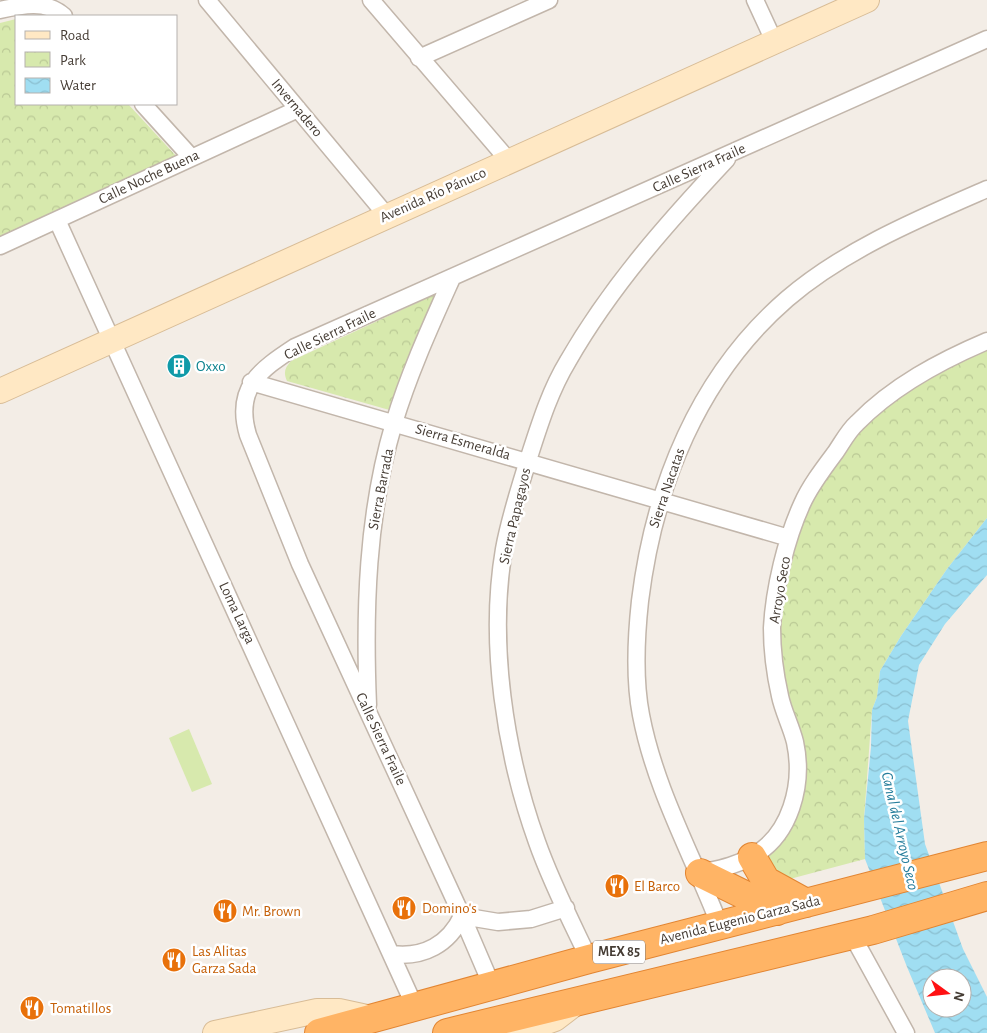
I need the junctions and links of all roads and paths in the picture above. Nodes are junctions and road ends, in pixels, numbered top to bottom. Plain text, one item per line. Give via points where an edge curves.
1 (207, 0) edge
2 (371, 0) edge
3 (755, 0) edge
4 (867, 0) edge
5 (543, 1) edge
6 (0, 10) edge
7 (63, 15) edge
8 (987, 39) edge
9 (774, 41) junction
10 (419, 58) junction
11 (144, 105) edge
12 (298, 108) junction
13 (732, 153) junction
14 (190, 157) junction
15 (509, 161) junction
16 (987, 189) edge
17 (387, 216) junction
18 (57, 220) junction
19 (0, 246) edge
20 (452, 278) junction
21 (113, 341) junction
22 (987, 341) edge
23 (251, 382) junction
24 (0, 391) edge
25 (394, 423) junction
26 (528, 460) junction
27 (660, 499) junction
28 (789, 538) junction
29 (368, 712) junction
30 (752, 857) junction
31 (979, 859) edge
32 (700, 873) junction
33 (981, 898) edge
34 (806, 903) junction
35 (566, 908) junction
36 (777, 911) junction
37 (462, 916) junction
38 (720, 926) junction
39 (863, 932) junction
40 (392, 954) junction
41 (589, 959) junction
42 (492, 986) junction
43 (577, 1002) junction
44 (415, 1007) junction
45 (376, 1018) junction
46 (453, 1032) edge
47 (215, 1033) edge
48 (319, 1033) edge
49 (516, 1033) edge
50 (906, 1033) edge

1 - 12 street, Invernadero
2 - 10 street
3 - 9 street
4 - 9 street, Avenida Río Pánuco
5 - 10 street
6 - 7 street via 32,3 58,9
8 - 13 street, Calle Sierra Fraile
9 - 15 street, Avenida Río Pánuco
10 - 15 street
11 - 14 street
12 - 14 street, Calle Noche Buena
12 - 17 street, Invernadero
13 - 20 street, Calle Sierra Fraile
13 - 26 street, Sierra Papagayos via 651,241 591,323 567,362 544,413
14 - 18 street, Calle Noche Buena
15 - 17 street, Avenida Río Pánuco
16 - 27 street, Sierra Nacatas via 828,267 751,333 718,376 676,453
17 - 21 street, Avenida Río Pánuco
18 - 19 street, Calle Noche Buena
18 - 21 street, Loma Larga
20 - 23 street, Calle Sierra Fraile via 295,347 272,362
20 - 25 street, Sierra Barrada via 425,338
21 - 24 street, Avenida Río Pánuco
21 - 40 street, Loma Larga
22 - 28 street, Arroyo Seco via 896,389 856,424 803,502
23 - 25 street, Sierra Esmeralda
23 - 29 street, Calle Sierra Fraile via 244,412 248,435 300,564
25 - 26 street, Sierra Esmeralda
25 - 29 street, Sierra Barrada via 378,495 366,590
26 - 27 street, Sierra Esmeralda
26 - 35 street, Sierra Papagayos via 504,550 498,605 500,671 512,754 537,842
27 - 28 street, Sierra Esmeralda
27 - 32 street, Sierra Nacatas via 646,555 638,618 636,662 640,714 663,790
28 - 30 street, Arroyo Seco via 772,628 780,696 798,760 797,782 792,807 783,826 777,836
29 - 37 street, Calle Sierra Fraile
30 - 32 street, Arroyo Seco via 732,866
30 - 34 highway via 766,881
31 - 34 highway, Avenida Eugenio Garza Sada / MEX 85
32 - 36 highway
32 - 38 street, Sierra Nacatas
33 - 39 highway
34 - 36 highway, Avenida Eugenio Garza Sada / MEX 85
35 - 37 street via 531,919 498,922
35 - 41 street, Sierra Papagayos
36 - 38 highway, Avenida Eugenio Garza Sada / MEX 85
37 - 40 street via 452,934 435,947 414,955
37 - 42 street, Calle Sierra Fraile
38 - 41 highway, Avenida Eugenio Garza Sada / MEX 85
39 - 43 highway, MEX 85
39 - 50 street
40 - 44 street, Loma Larga
41 - 42 highway, Avenida Eugenio Garza Sada / MEX 85
42 - 44 highway, Avenida Eugenio Garza Sada / MEX 85
43 - 46 highway
43 - 49 street via 555,1019
44 - 45 highway, Avenida Eugenio Garza Sada / MEX 85
45 - 47 street via 349,1012 317,1011
45 - 48 highway, Avenida Eugenio Garza Sada / MEX 85

